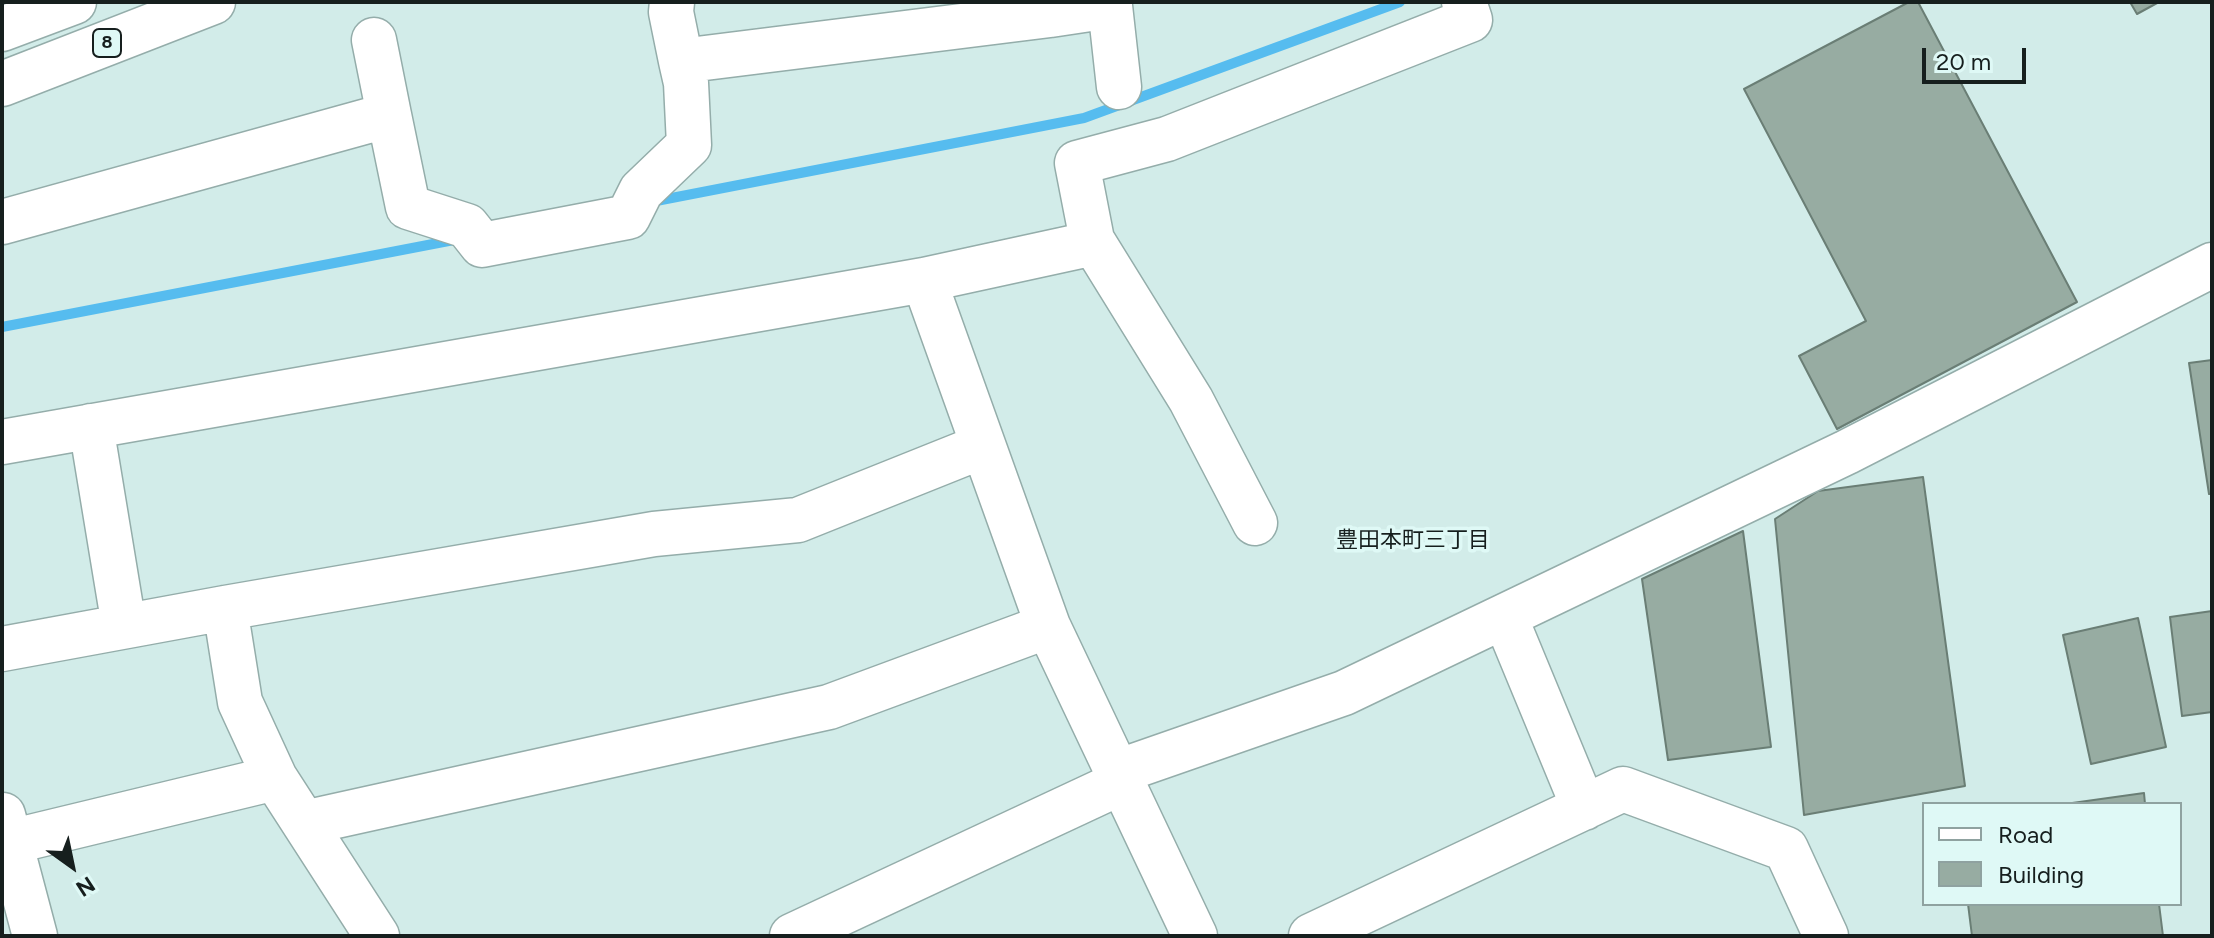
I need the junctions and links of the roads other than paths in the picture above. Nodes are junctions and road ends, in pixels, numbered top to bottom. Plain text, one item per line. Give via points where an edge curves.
1 (74, 2) edge
2 (213, 2) edge
3 (672, 2) edge
4 (1464, 2) edge
5 (1110, 4) edge
6 (2, 29) edge
7 (374, 40) dead end
8 (681, 61) junction
9 (2, 84) edge
10 (1119, 87) dead end
11 (389, 115) junction
12 (2, 222) edge
13 (1092, 240) junction
14 (2212, 265) edge
15 (924, 280) junction
16 (91, 426) junction
17 (2, 442) edge
18 (983, 446) junction
19 (1255, 523) dead end
20 (225, 608) junction
21 (1505, 617) junction
22 (124, 626) junction
23 (1048, 626) junction
24 (2, 649) edge
25 (1120, 777) junction
26 (275, 778) junction
27 (1584, 808) junction
28 (304, 823) junction
29 (6, 827) edge
30 (1822, 934) edge
31 (35, 936) edge
32 (377, 936) edge
33 (792, 936) edge
34 (1195, 936) edge
35 (1311, 936) edge

1 - 6 main road
2 - 9 main road, 8
3 - 8 main road
4 - 13 main road via 1470,20 1167,139 1077,163
5 - 8 main road
5 - 10 main road
7 - 11 main road
8 - 11 main road via 689,145 641,191 628,217 563,231 482,245 467,226 408,207
11 - 12 main road
13 - 15 main road
13 - 19 main road via 1191,400
14 - 21 main road via 1847,452
15 - 16 main road
15 - 18 main road
16 - 17 main road
16 - 22 main road
18 - 20 main road via 798,520 654,534
18 - 23 main road
20 - 22 main road
20 - 26 main road via 240,702
21 - 25 main road via 1344,693
21 - 27 main road
22 - 24 main road
23 - 25 main road
23 - 28 main road via 829,707
25 - 33 main road
25 - 34 main road
26 - 28 main road
26 - 29 main road
27 - 30 main road via 1623,789 1786,849
27 - 35 main road
28 - 32 main road
29 - 31 main road

